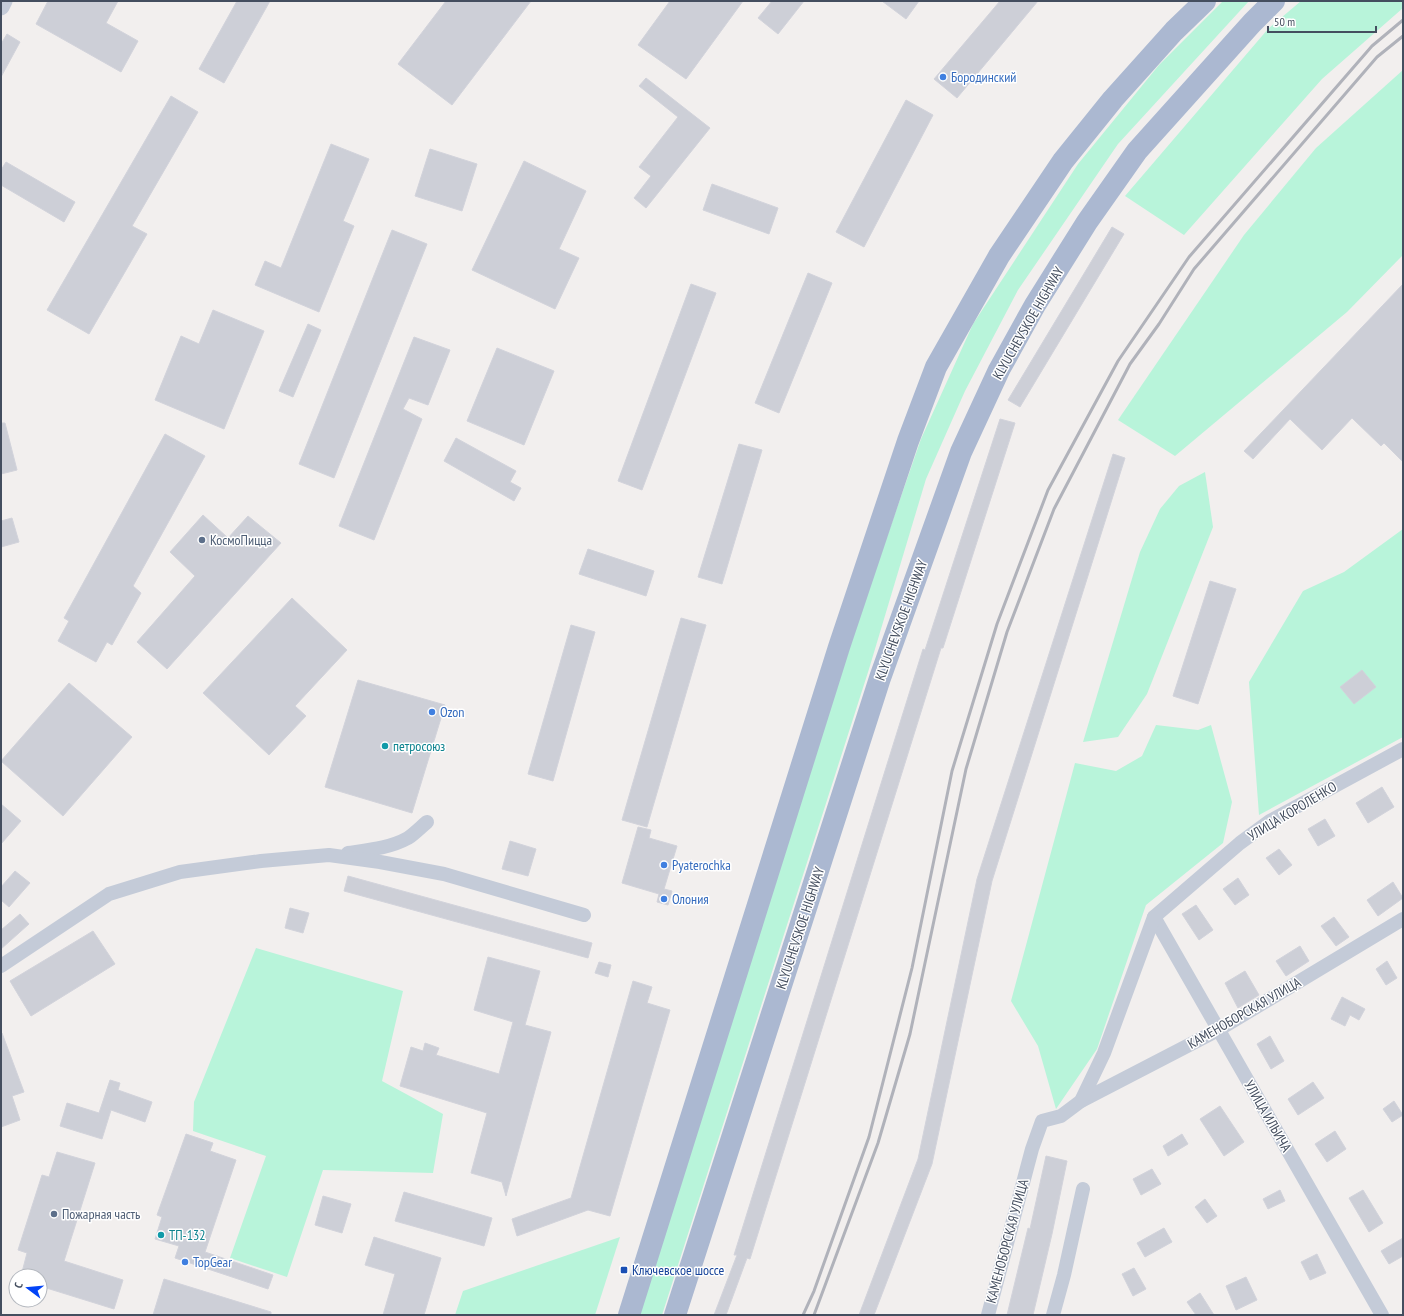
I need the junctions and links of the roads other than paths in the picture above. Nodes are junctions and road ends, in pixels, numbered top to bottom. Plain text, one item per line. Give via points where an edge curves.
1 (4, 1) edge
2 (1205, 1) edge
3 (1274, 1) edge
4 (1, 7) edge
5 (1403, 749) edge
6 (427, 822) dead end
7 (329, 855) junction
8 (584, 915) dead end
9 (1154, 917) junction
10 (1403, 919) edge
11 (1, 966) edge
12 (1218, 1030) junction
13 (1081, 1101) junction
14 (1083, 1189) dead end
15 (629, 1315) edge
16 (675, 1315) edge
17 (988, 1315) edge
18 (1053, 1315) edge
19 (1382, 1315) edge

1 - 4 street
2 - 15 main road via 1118,93 1063,161 999,256 936,367 908,441 840,647
3 - 16 main road, KLYUCHEVSKOE HIGHWAY via 1137,151 1087,222 999,370 961,452 880,678
5 - 9 street, УЛИЦА КОРОЛЕНКО via 1270,821 1240,843
6 - 7 street via 408,838 378,849
7 - 8 street via 444,874
7 - 11 street via 180,872 109,894
9 - 12 street, УЛИЦА ИЛЬИЧА
9 - 13 street via 1104,1053
10 - 12 street, КАМЕНОБОРСКАЯ УЛИЦА
12 - 13 street, КАМЕНОБОРСКАЯ УЛИЦА
12 - 19 street, УЛИЦА ИЛЬИЧА
13 - 17 street, КАМЕНОБОРСКАЯ УЛИЦА via 1061,1116 1042,1121 1032,1149
14 - 18 street

